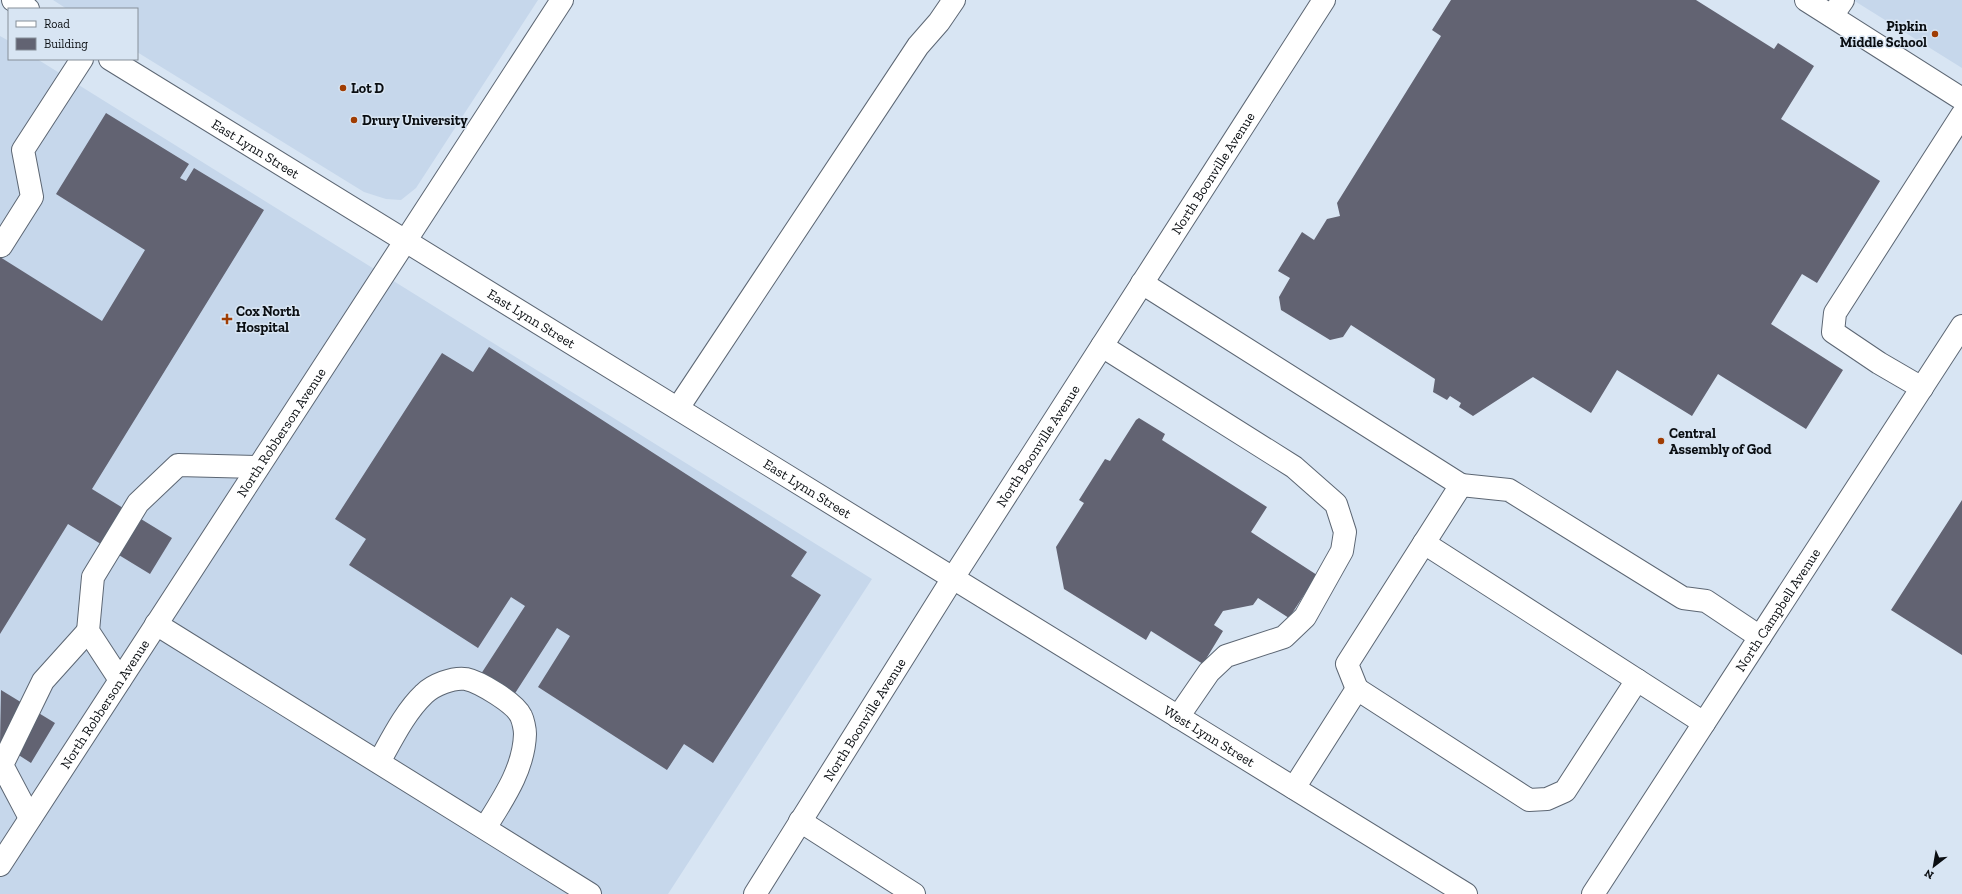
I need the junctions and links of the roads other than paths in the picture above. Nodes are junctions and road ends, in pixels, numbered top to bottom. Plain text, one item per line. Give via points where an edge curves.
1 (13, 0) edge
2 (562, 0) edge
3 (954, 0) edge
4 (1324, 0) edge
5 (1806, 0) edge
6 (26, 8) edge
7 (1837, 8) edge
8 (81, 60) edge
9 (112, 60) edge
10 (1962, 99) edge
11 (1962, 115) edge
12 (406, 240) junction
13 (2, 246) dead end
14 (1142, 283) junction
15 (1962, 326) edge
16 (1102, 346) junction
17 (1922, 388) junction
18 (678, 408) junction
19 (258, 467) junction
20 (1461, 485) junction
21 (1424, 543) junction
22 (953, 578) junction
23 (156, 624) junction
24 (88, 631) junction
25 (1760, 637) junction
26 (120, 680) junction
27 (1638, 680) junction
28 (1356, 689) junction
29 (1178, 717) junction
30 (1704, 723) junction
31 (379, 762) junction
32 (1294, 788) junction
33 (30, 818) junction
34 (800, 822) junction
35 (485, 828) junction
36 (0, 865) edge
37 (590, 894) edge
38 (755, 894) edge
39 (914, 894) edge
40 (1466, 894) edge
41 (1593, 894) edge

1 - 6 street
2 - 12 street, North Robberson Avenue
3 - 18 street via 918,46
4 - 14 street, North Boonville Avenue
5 - 7 street
7 - 10 street
8 - 13 street via 23,150 32,197
9 - 12 street, East Lynn Street
11 - 17 street via 1835,313 1833,332
12 - 18 street, East Lynn Street
12 - 19 street, North Robberson Avenue
14 - 16 street, North Boonville Avenue
14 - 20 street
15 - 17 street, North Campbell Avenue
16 - 22 street, North Boonville Avenue
16 - 29 street via 1294,466 1336,504 1345,532 1342,551 1305,617 1284,637 1226,656 1209,672
17 - 25 street, North Campbell Avenue
18 - 22 street, East Lynn Street
19 - 23 street, North Robberson Avenue
19 - 24 street via 178,465 138,503 93,577
20 - 21 street
20 - 25 street via 1509,490 1683,598 1706,601
21 - 27 street
21 - 28 street via 1347,664
22 - 29 street, West Lynn Street
22 - 34 street, North Boonville Avenue
23 - 26 street, North Robberson Avenue
23 - 31 street
24 - 26 street
24 - 33 street via 43,681 2,765
25 - 30 street, North Campbell Avenue
26 - 33 street, North Robberson Avenue
27 - 28 street via 1565,791 1547,799 1529,800
27 - 30 street
28 - 32 street
29 - 32 street, West Lynn Street
30 - 41 street, North Campbell Avenue
31 - 35 street
31 - 35 street via 406,716 424,693 445,682 466,679 487,687 506,700 521,715 525,733 513,782
32 - 40 street, West Lynn Street
33 - 36 street, North Robberson Avenue
34 - 38 street, North Boonville Avenue
34 - 39 street
35 - 37 street

